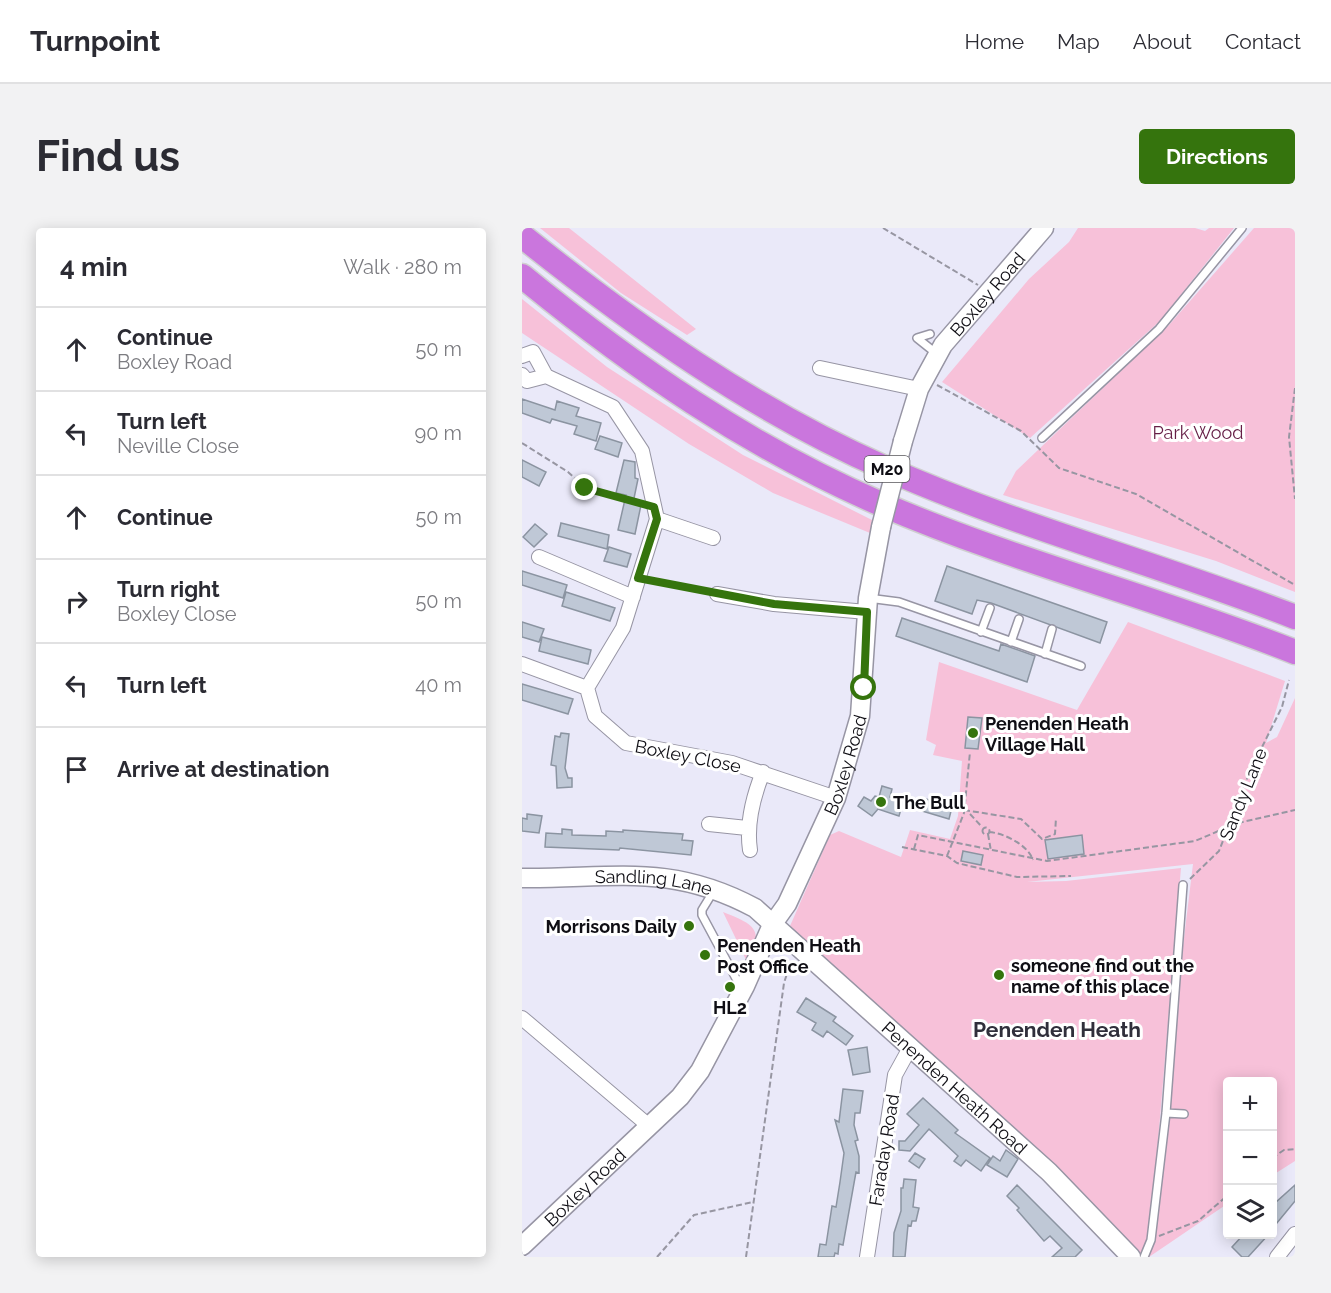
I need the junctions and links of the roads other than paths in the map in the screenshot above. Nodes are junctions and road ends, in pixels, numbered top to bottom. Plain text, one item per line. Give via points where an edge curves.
1 (1044, 228) edge
2 (1242, 228) edge
3 (522, 236) edge
4 (522, 276) edge
5 (930, 334) dead end
6 (937, 354) junction
7 (522, 356) edge
8 (820, 368) dead end
9 (522, 375) edge
10 (546, 376) junction
11 (922, 383) junction
12 (1042, 438) dead end
13 (656, 513) junction
14 (713, 538) dead end
15 (540, 556) dead end
16 (717, 594) road end
17 (633, 597) junction
18 (868, 605) junction
19 (990, 608) dead end
20 (1295, 617) edge
21 (1019, 619) dead end
22 (1052, 629) dead end
23 (981, 632) junction
24 (1011, 642) junction
25 (1295, 652) edge
26 (1045, 654) junction
27 (522, 664) edge
28 (1081, 666) dead end
29 (587, 688) junction
30 (763, 771) junction
31 (836, 798) junction
32 (709, 824) dead end
33 (747, 828) junction
34 (750, 850) dead end
35 (522, 878) edge
36 (1184, 885) road end
37 (715, 890) junction
38 (772, 925) junction
39 (745, 987) junction
40 (522, 1018) edge
41 (911, 1047) junction
42 (1166, 1113) junction
43 (1184, 1114) dead end
44 (649, 1126) junction
45 (1295, 1234) edge
46 (523, 1243) edge
47 (867, 1257) edge
48 (1131, 1257) edge
49 (1144, 1257) edge
50 (1277, 1257) edge

1 - 6 street, Boxley Road
2 - 12 lane via 1159,329
3 - 20 highway, M20 via 697,366 848,451 1008,516
4 - 25 highway, M20 via 672,390 733,429 836,484 934,526
5 - 6 lane via 917,338
6 - 11 street, Boxley Road
7 - 10 street via 533,352
8 - 11 street
9 - 10 street via 526,381
10 - 13 street via 613,407 642,451
11 - 18 street, Boxley Road, bridge via 881,527
13 - 14 street
13 - 17 street
15 - 17 street
16 - 18 street via 774,604
17 - 29 street via 623,628
18 - 23 lane via 899,602
18 - 31 street, Boxley Road via 860,716
19 - 23 lane
21 - 24 lane
22 - 26 lane
23 - 24 lane
24 - 26 lane
26 - 28 lane
27 - 29 street
29 - 30 street, Boxley Close via 595,716 626,743
30 - 31 street, Boxley Close
30 - 33 street
31 - 38 street, Boxley Road via 787,904
32 - 33 street
33 - 34 street
35 - 37 street, Sandling Lane via 646,875 681,879
36 - 42 lane
37 - 38 street, Sandling Lane via 755,908
37 - 39 lane via 702,915 739,984
38 - 39 street, Boxley Road
38 - 41 street, Penenden Heath Road
39 - 44 street, Boxley Road via 700,1071 680,1097
40 - 44 street
41 - 47 street, Faraday Road via 895,1075
41 - 48 street, Penenden Heath Road via 1049,1172
42 - 43 lane
42 - 49 lane via 1151,1240
44 - 46 street, Boxley Road
45 - 50 street

